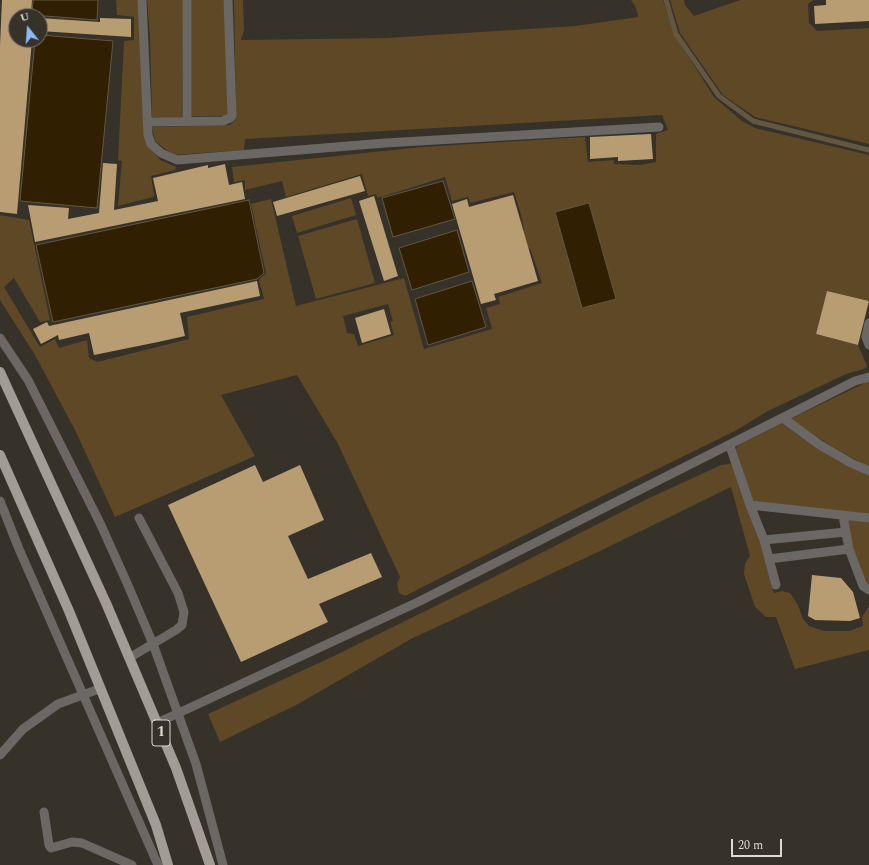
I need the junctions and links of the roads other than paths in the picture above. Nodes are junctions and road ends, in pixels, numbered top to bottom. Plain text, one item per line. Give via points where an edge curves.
1 (142, 0) edge
2 (188, 0) edge
3 (228, 0) edge
4 (187, 120) junction
5 (148, 122) junction
6 (659, 127) dead end
7 (869, 322) edge
8 (0, 338) edge
9 (869, 346) edge
10 (0, 372) edge
11 (869, 377) edge
12 (783, 418) junction
13 (730, 446) junction
14 (0, 455) edge
15 (869, 471) edge
16 (0, 501) edge
17 (750, 505) junction
18 (843, 516) junction
19 (139, 518) dead end
20 (869, 518) edge
21 (846, 532) junction
22 (764, 540) junction
23 (849, 549) junction
24 (769, 559) junction
25 (776, 585) dead end
26 (869, 590) edge
27 (153, 644) junction
28 (129, 658) junction
29 (99, 688) junction
30 (84, 693) junction
31 (178, 714) junction
32 (157, 723) junction
33 (0, 755) edge
34 (44, 812) dead end
35 (132, 865) edge
36 (158, 865) edge
37 (168, 865) edge
38 (210, 865) edge
39 (223, 865) edge

1 - 5 lane
2 - 4 lane
3 - 4 lane via 232,116 223,121
4 - 5 lane
5 - 6 lane via 151,144 161,153 177,160 385,143
7 - 9 lane via 866,337
8 - 27 lane via 28,380 100,523
10 - 28 main road, 1
11 - 12 lane via 855,381
12 - 13 lane
12 - 15 lane via 820,445
13 - 17 lane
13 - 31 lane via 418,602
14 - 29 main road via 69,611
16 - 30 lane
17 - 18 lane
17 - 22 lane
18 - 20 lane
18 - 21 lane
19 - 27 lane via 178,593 184,612 182,625
21 - 22 lane
21 - 23 lane
22 - 24 lane
23 - 24 lane
23 - 26 lane via 863,586
24 - 25 lane
27 - 28 lane
27 - 31 lane
28 - 32 main road, 1
29 - 30 lane
29 - 37 main road via 156,825
30 - 33 lane via 58,704 23,729
30 - 36 lane
31 - 32 lane
31 - 39 lane via 196,764
32 - 38 main road, 1 via 176,768
34 - 35 lane via 51,848 72,842 82,843

